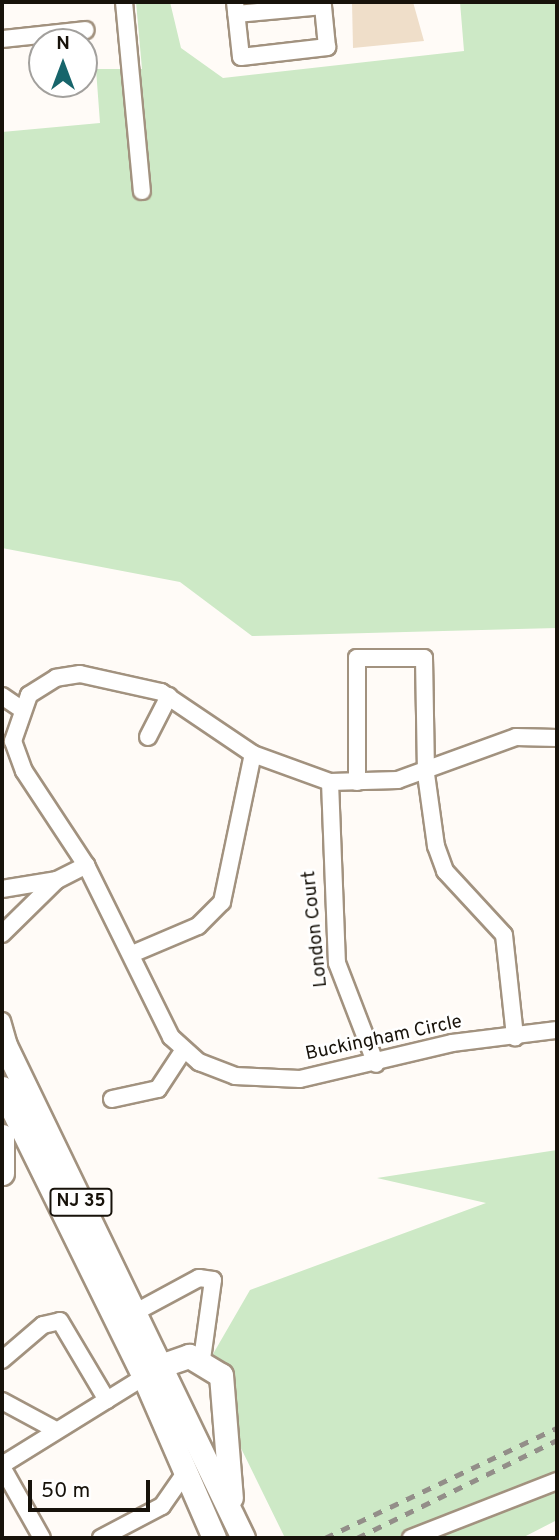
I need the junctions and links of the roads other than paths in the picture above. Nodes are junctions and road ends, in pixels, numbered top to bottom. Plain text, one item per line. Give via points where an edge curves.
1 (124, 2) edge
2 (236, 8) edge
3 (28, 36) edge
4 (2, 39) edge
5 (142, 191) dead end
6 (2, 696) edge
7 (169, 696) junction
8 (20, 708) junction
9 (148, 737) dead end
10 (557, 738) edge
11 (253, 754) junction
12 (426, 774) junction
13 (330, 782) junction
14 (357, 782) junction
15 (86, 865) junction
16 (57, 880) junction
17 (2, 889) edge
18 (2, 934) edge
19 (132, 954) junction
20 (2, 1021) edge
21 (557, 1030) edge
22 (515, 1037) junction
23 (2, 1039) edge
24 (183, 1051) junction
25 (376, 1064) junction
26 (16, 1068) junction
27 (2, 1088) edge
28 (112, 1100) dead end
29 (2, 1136) edge
30 (2, 1173) edge
31 (134, 1313) junction
32 (202, 1359) junction
33 (2, 1360) edge
34 (152, 1373) junction
35 (107, 1400) junction
36 (2, 1401) edge
37 (54, 1430) junction
38 (2, 1466) edge
39 (186, 1473) junction
40 (557, 1480) edge
41 (241, 1535) edge
42 (42, 1538) edge
43 (101, 1538) edge
44 (214, 1538) edge
45 (411, 1538) edge

1 - 5 street
2 - 2 street via 241,57 327,47 323,6
3 - 4 street
6 - 8 street
7 - 8 street via 115,677 67,675 40,686
7 - 9 street
7 - 11 street
8 - 15 street via 16,755
10 - 12 street via 516,737
11 - 13 street
11 - 19 street via 244,774 222,902 198,926
12 - 14 street
12 - 14 street via 424,659 357,658
12 - 22 street via 442,864 504,935
13 - 14 street
13 - 25 street, London Court via 337,963
15 - 16 street
15 - 19 street
16 - 17 street
16 - 18 street
19 - 24 street
20 - 26 street
21 - 22 street, Buckingham Circle
22 - 25 street, Buckingham Circle via 452,1044
23 - 26 highway, NJ 35
24 - 25 street, Buckingham Circle via 219,1072 265,1079 321,1077
24 - 28 street via 158,1089
26 - 31 highway, NJ 35
27 - 34 highway, NJ 35
29 - 30 highway
31 - 32 street via 199,1278 213,1280
31 - 34 highway, NJ 35
32 - 34 highway via 177,1358
32 - 41 highway via 221,1375 224,1388 227,1469
33 - 35 street via 43,1325 60,1321
34 - 35 street
34 - 39 highway, NJ 35
34 - 41 highway, NJ 35
35 - 37 street
36 - 37 street
37 - 38 street
38 - 42 street
39 - 43 street via 151,1514
39 - 44 highway, NJ 35
40 - 45 street

